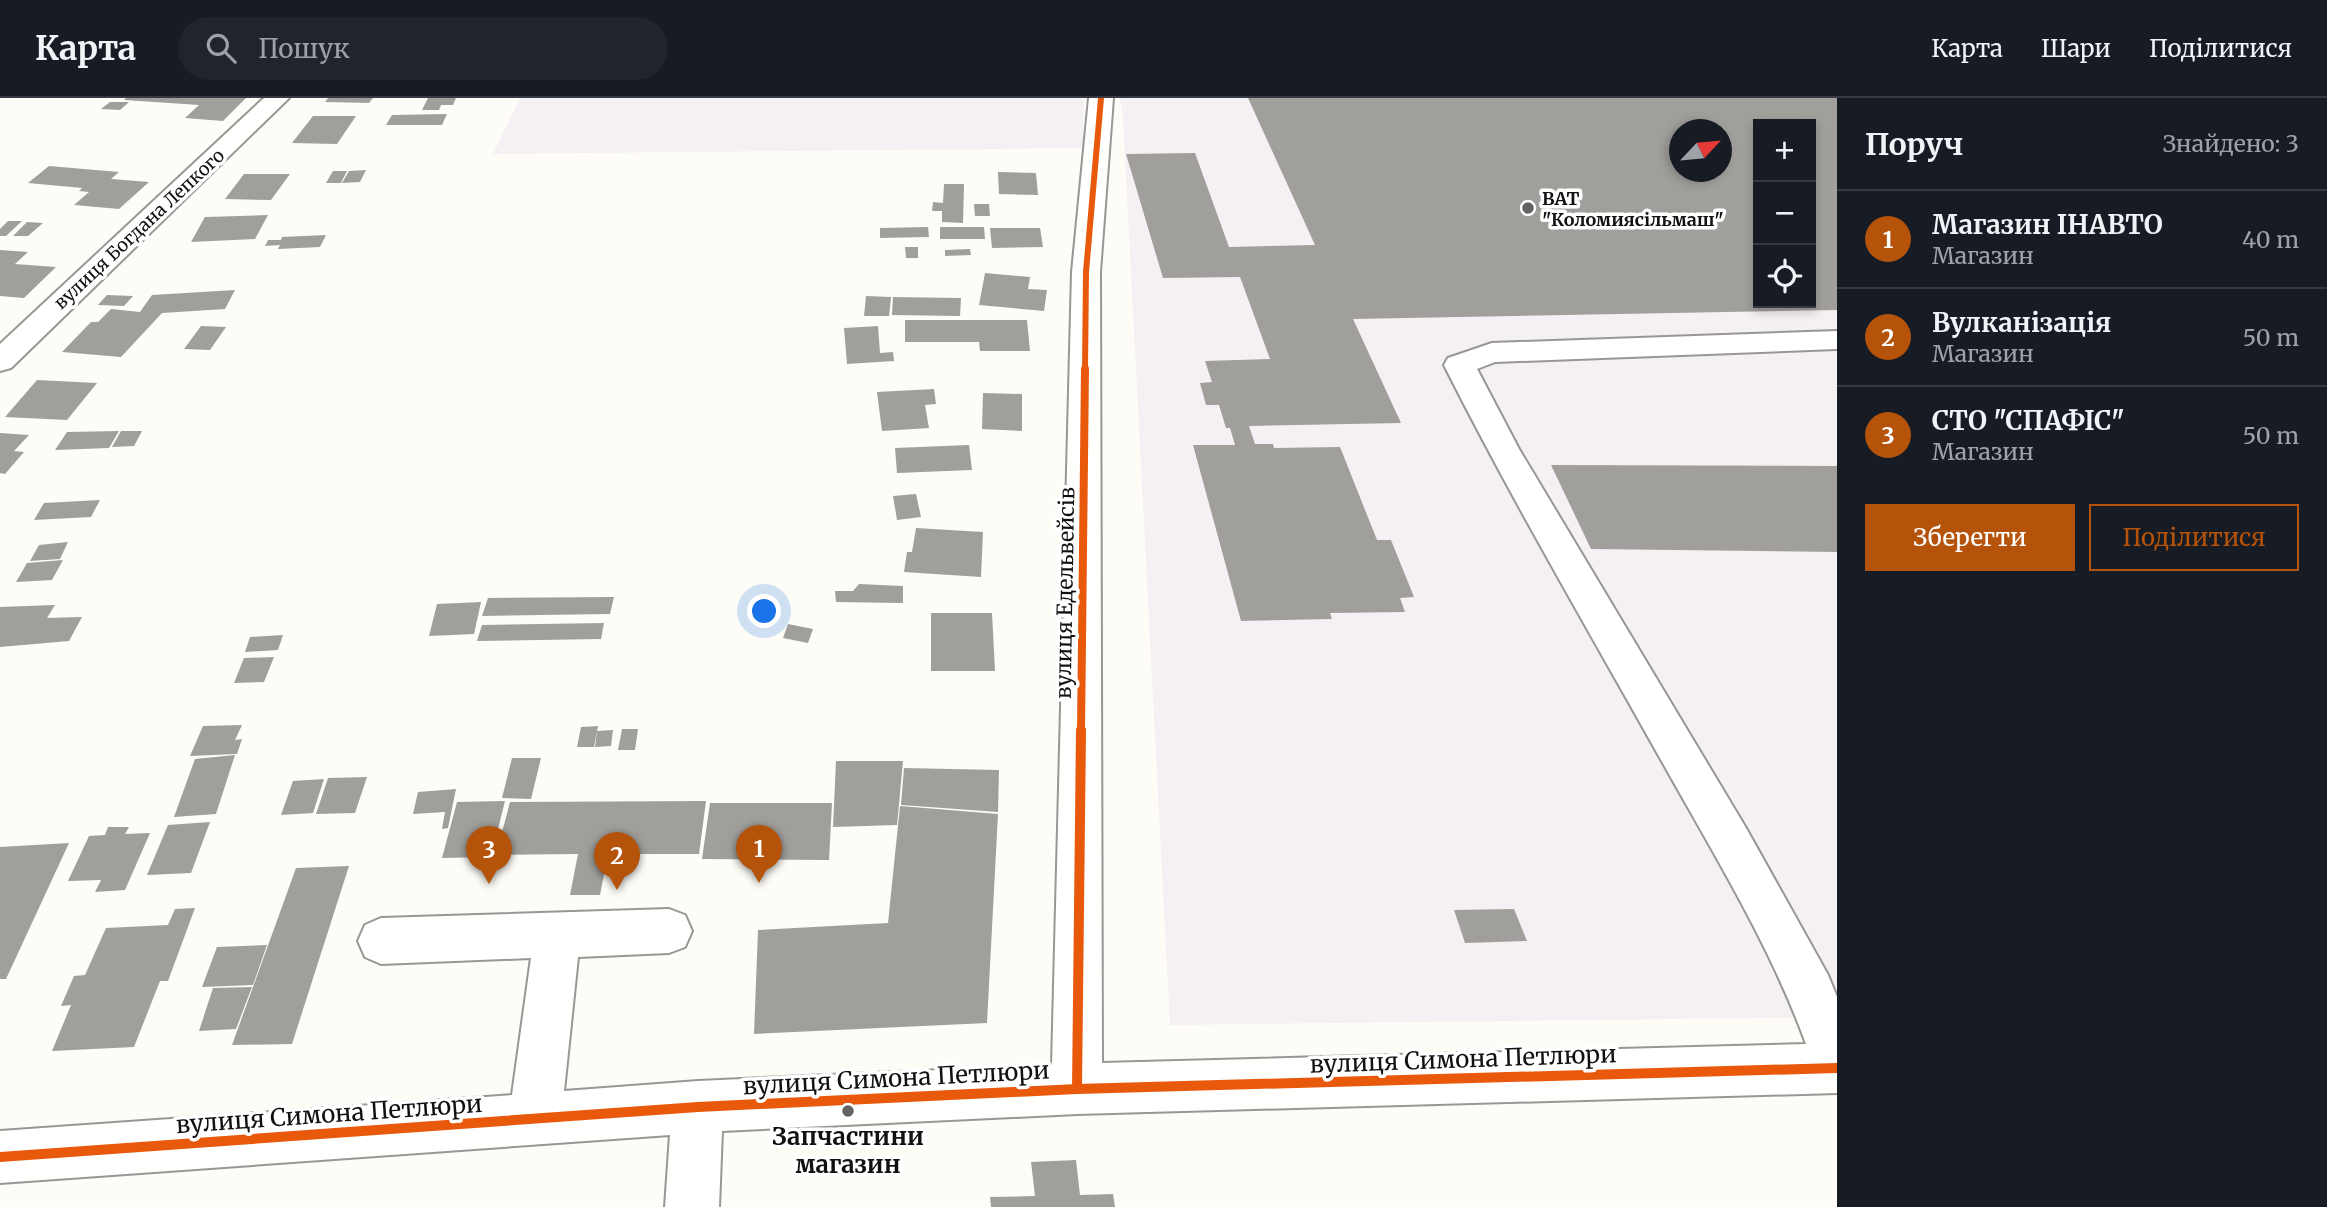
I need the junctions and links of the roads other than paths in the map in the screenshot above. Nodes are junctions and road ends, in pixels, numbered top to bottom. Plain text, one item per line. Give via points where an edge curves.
1 (277, 98) edge
2 (1101, 98) edge
3 (1837, 340) edge
4 (0, 360) edge
5 (669, 931) dead end
6 (557, 935) junction
7 (382, 941) dead end
8 (1837, 1060) edge
9 (1837, 1068) edge
10 (1077, 1089) junction
11 (698, 1107) junction
12 (536, 1118) junction
13 (0, 1157) edge
14 (692, 1207) edge

1 - 4 street, вулиця Богдана Лепкого
2 - 10 street, вулиця Едельвейсів via 1086,272
3 - 8 street via 1492,353 1459,365 1731,842 1811,992
5 - 6 street
6 - 7 street
6 - 12 street
9 - 10 street, вулиця Симона Петлюри
10 - 11 street, вулиця Симона Петлюри
11 - 12 street, вулиця Симона Петлюри
11 - 14 street
12 - 13 street, вулиця Симона Петлюри

